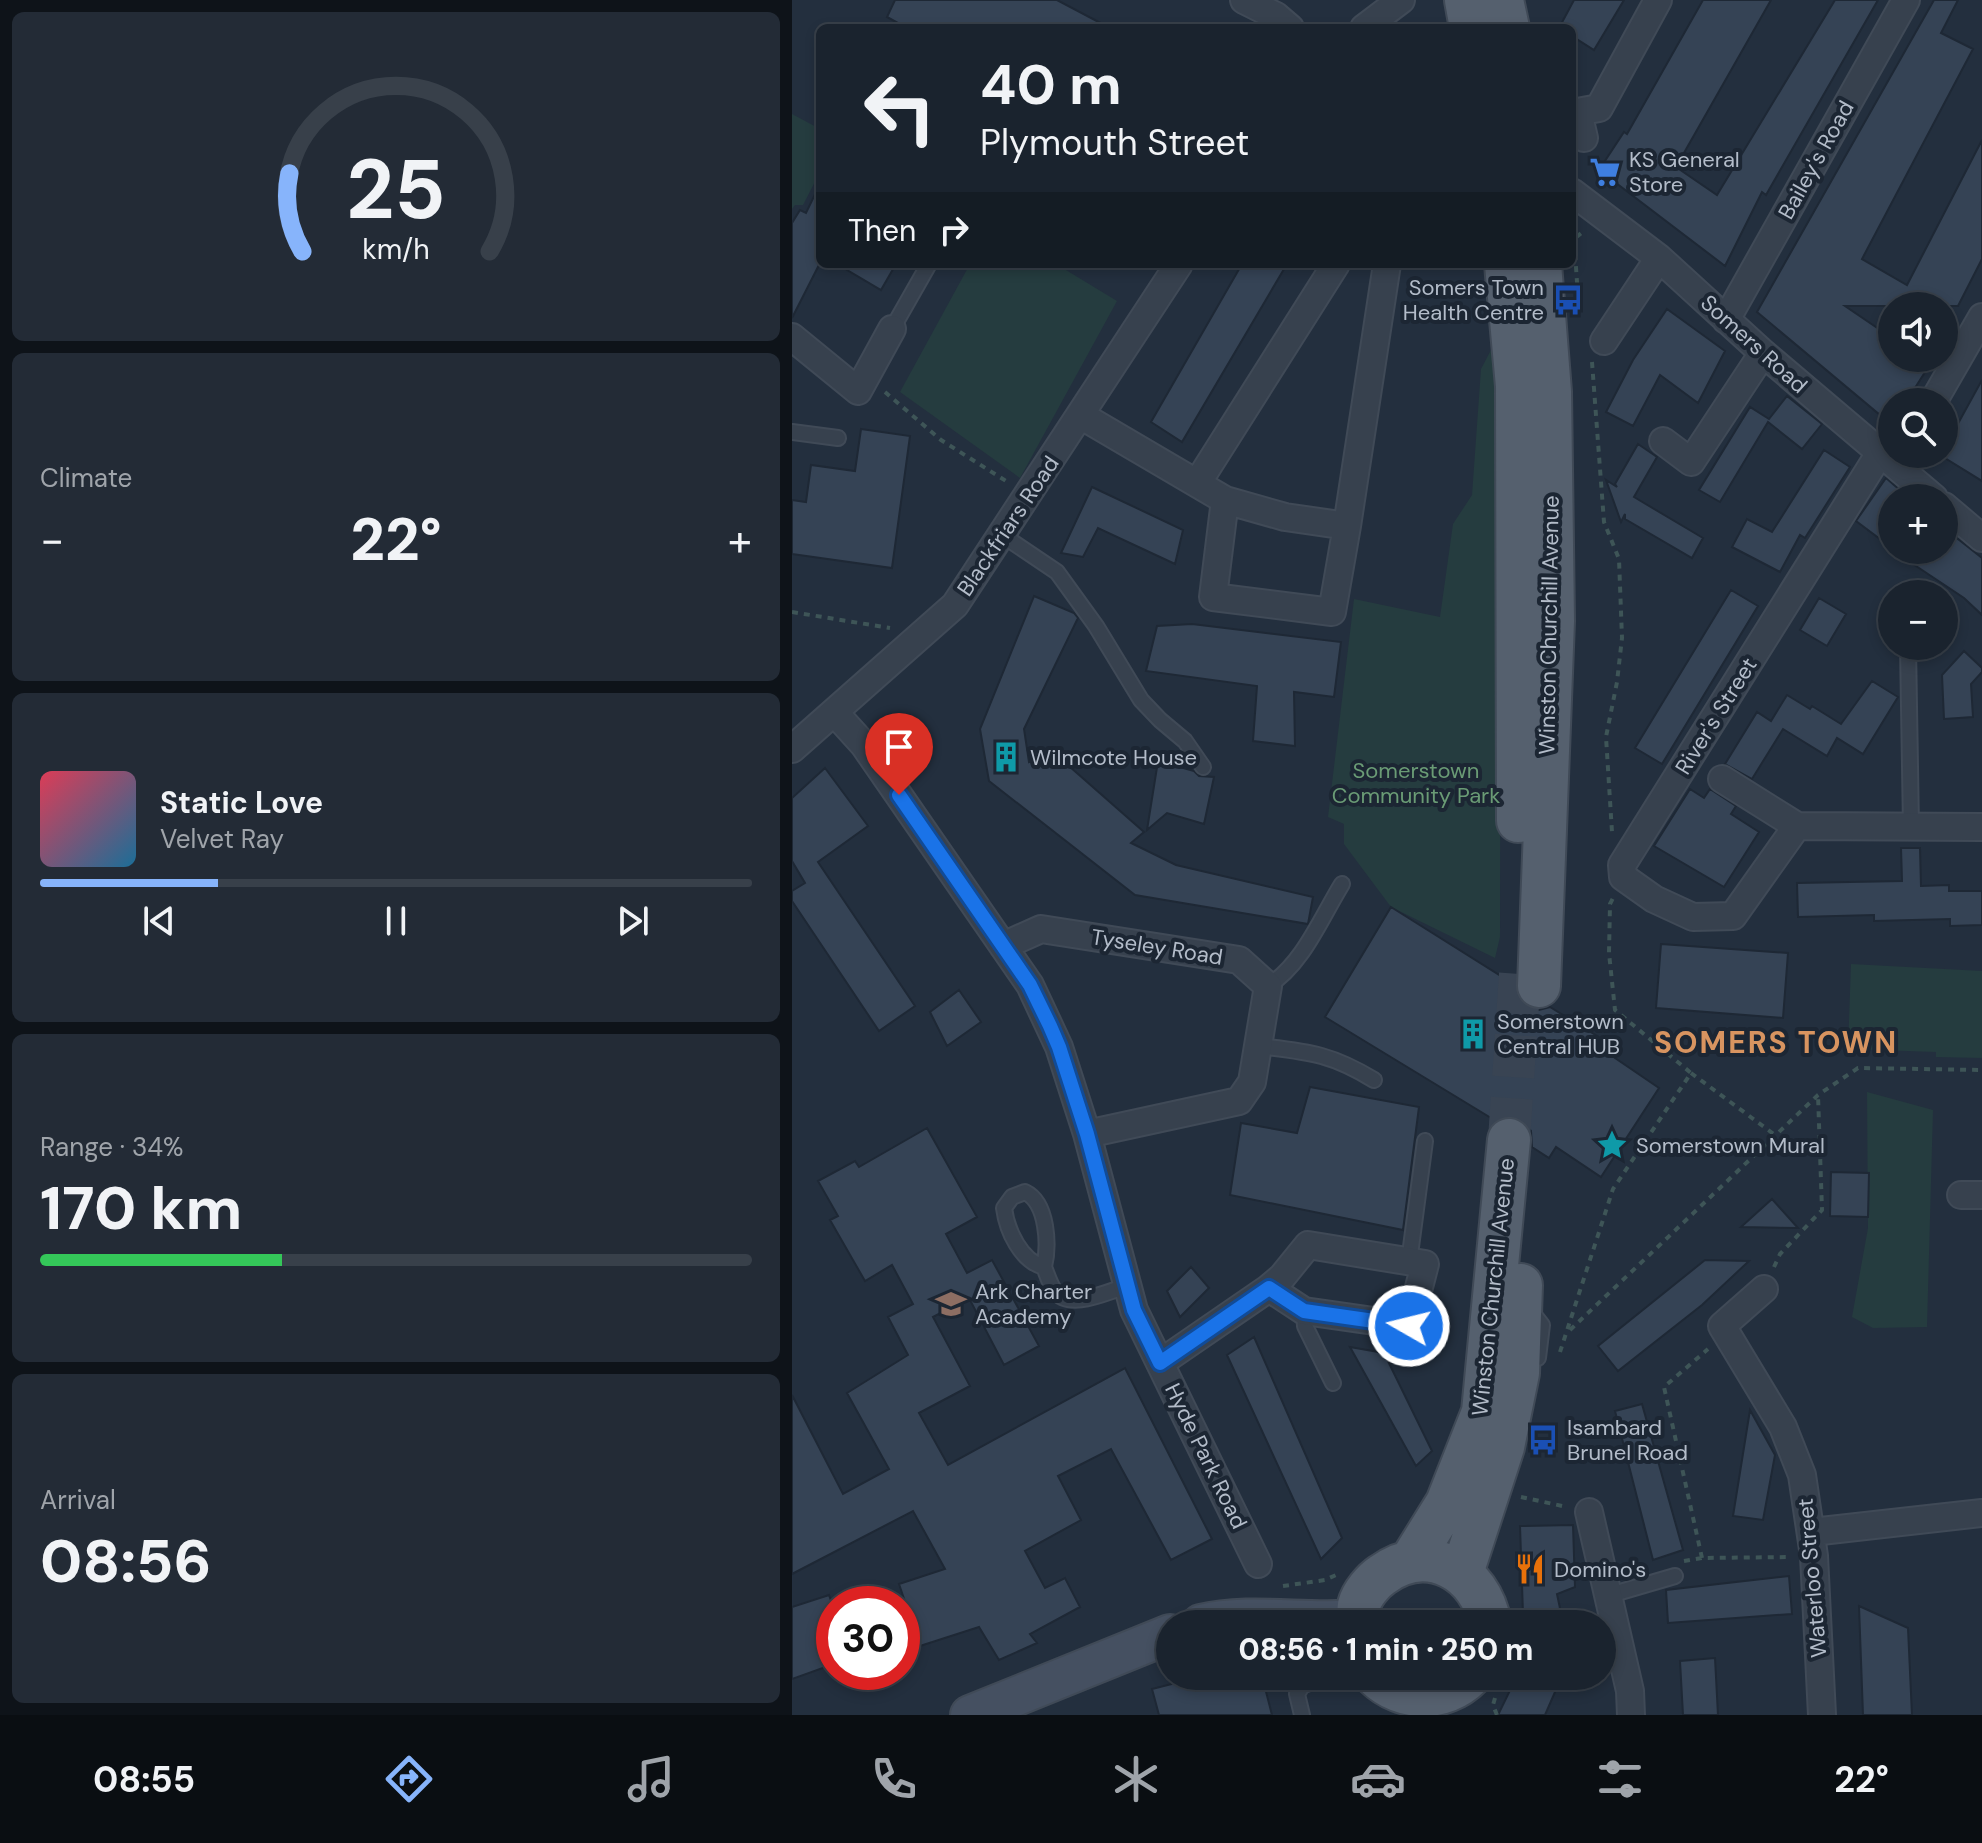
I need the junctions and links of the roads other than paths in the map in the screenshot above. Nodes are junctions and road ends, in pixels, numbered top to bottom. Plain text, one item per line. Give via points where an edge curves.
1 (1244, 0) edge
2 (1401, 0) edge
3 (1466, 0) edge
4 (1502, 0) edge
5 (1658, 0) edge
6 (1906, 0) edge
7 (1285, 24) edge
8 (1369, 24) edge
9 (1470, 24) edge
10 (1507, 24) edge
11 (1576, 112) edge
12 (1576, 115) edge
13 (1584, 138) dead end
14 (1576, 195) edge
15 (1659, 258) junction
16 (927, 268) edge
17 (1176, 268) edge
18 (1333, 268) edge
19 (1386, 268) edge
20 (1506, 268) edge
21 (1540, 268) edge
22 (1982, 317) edge
23 (1726, 320) junction
24 (892, 329) joint
25 (792, 337) edge
26 (1596, 346) road end
27 (1763, 353) junction
28 (1941, 388) edge
29 (1082, 416) junction
30 (792, 432) edge
31 (838, 438) dead end
32 (1663, 441) dead end
33 (1878, 447) edge
34 (1883, 468) edge
35 (1902, 468) edge
36 (1198, 482) junction
37 (1919, 484) edge
38 (1225, 500) junction
39 (1958, 518) edge
40 (1347, 526) junction
41 (1002, 535) junction
42 (1982, 538) edge
43 (1908, 660) edge
44 (835, 713) junction
45 (792, 749) edge
46 (1203, 767) dead end
47 (1722, 779) dead end
48 (1797, 826) junction
49 (1911, 827) junction
50 (1982, 827) edge
51 (1342, 884) dead end
52 (1003, 946) junction
53 (1268, 986) junction
54 (1258, 1046) junction
55 (1374, 1080) dead end
56 (1087, 1134) junction
57 (1425, 1141) dead end
58 (1409, 1262) junction
59 (1044, 1267) junction
60 (1127, 1286) junction
61 (1269, 1288) junction
62 (1764, 1289) road end
63 (1521, 1298) junction
64 (1304, 1311) junction
65 (1160, 1363) junction
66 (1537, 1371) dead end
67 (1333, 1383) dead end
68 (1589, 1512) road end
69 (1982, 1513) edge
70 (1813, 1544) junction
71 (1411, 1561) junction
72 (1258, 1564) dead end
73 (1462, 1573) junction
74 (1675, 1576) road end
75 (1610, 1595) junction
76 (1359, 1610) edge
77 (1487, 1610) edge
78 (1156, 1640) edge
79 (1300, 1690) edge
80 (1396, 1690) edge
81 (1446, 1690) edge
82 (1478, 1690) edge
83 (1427, 1706) edge
84 (970, 1715) edge
85 (1302, 1715) edge
86 (1479, 1715) edge
87 (1631, 1715) edge
88 (1822, 1715) edge

1 - 7 street
2 - 8 street
3 - 9 main road
4 - 10 main road
5 - 11 street via 1599,108
6 - 23 street, Bailey's Road
12 - 13 street
14 - 15 street, Somers Road
15 - 23 street, Somers Road
15 - 26 street
16 - 24 lane
17 - 29 street, Blackfriars Road
18 - 36 street
19 - 40 street
20 - 21 main road, Winston Churchill Avenue via 1517,386 1530,980 1553,621 1550,392
22 - 28 street
23 - 27 street, Somers Road
24 - 25 street via 858,391
27 - 32 street via 1691,462
27 - 33 street, Somers Road
29 - 36 street
29 - 41 street, Blackfriars Road
30 - 31 lane
34 - 48 street, River's Street via 1622,871 1654,899 1693,917 1733,916
35 - 37 street, Somers Road
36 - 38 street
38 - 40 street via 1285,517
38 - 40 street via 1213,597 1332,612
39 - 42 street
41 - 44 street, Blackfriars Road via 955,605
41 - 46 lane via 1057,572 1141,700 1185,741
43 - 49 lane
44 - 45 street, Blackfriars Road
44 - 52 street, Hyde Park Road via 864,745
47 - 48 street
48 - 49 street
49 - 50 street
51 - 53 lane via 1297,960
52 - 53 street, Tyseley Road via 1041,929 1056,931 1239,960
52 - 56 street, Hyde Park Road via 1030,985 1059,1047
53 - 54 street
54 - 55 lane via 1316,1052
54 - 56 street via 1252,1082 1239,1101
56 - 60 street, Hyde Park Road
57 - 58 lane
58 - 61 street via 1308,1245
58 - 64 street via 1425,1264 1409,1326
59 - 59 lane via 1032,1264 1005,1219 1004,1208 1012,1197 1025,1192 1039,1207 1048,1252
59 - 60 lane via 1055,1292 1066,1299
60 - 65 street, Hyde Park Road
61 - 64 street
61 - 65 street
62 - 70 street, Waterloo Street via 1722,1326 1783,1427 1802,1475
63 - 66 lane via 1542,1325
63 - 71 main road, Winston Churchill Avenue via 1518,1146 1483,1412 1447,1503
63 - 73 main road, Winston Churchill Avenue via 1518,1373 1490,1511
64 - 67 lane via 1305,1326
65 - 72 street, Hyde Park Road
68 - 75 street
69 - 70 street
70 - 88 street, Waterloo Street
71 - 73 main road via 1442,1563
71 - 76 main road via 1374,1580
73 - 77 main road via 1480,1592
74 - 75 lane
75 - 87 street
78 - 84 street
79 - 85 lane
80 - 83 main road
81 - 83 main road
82 - 86 main road

